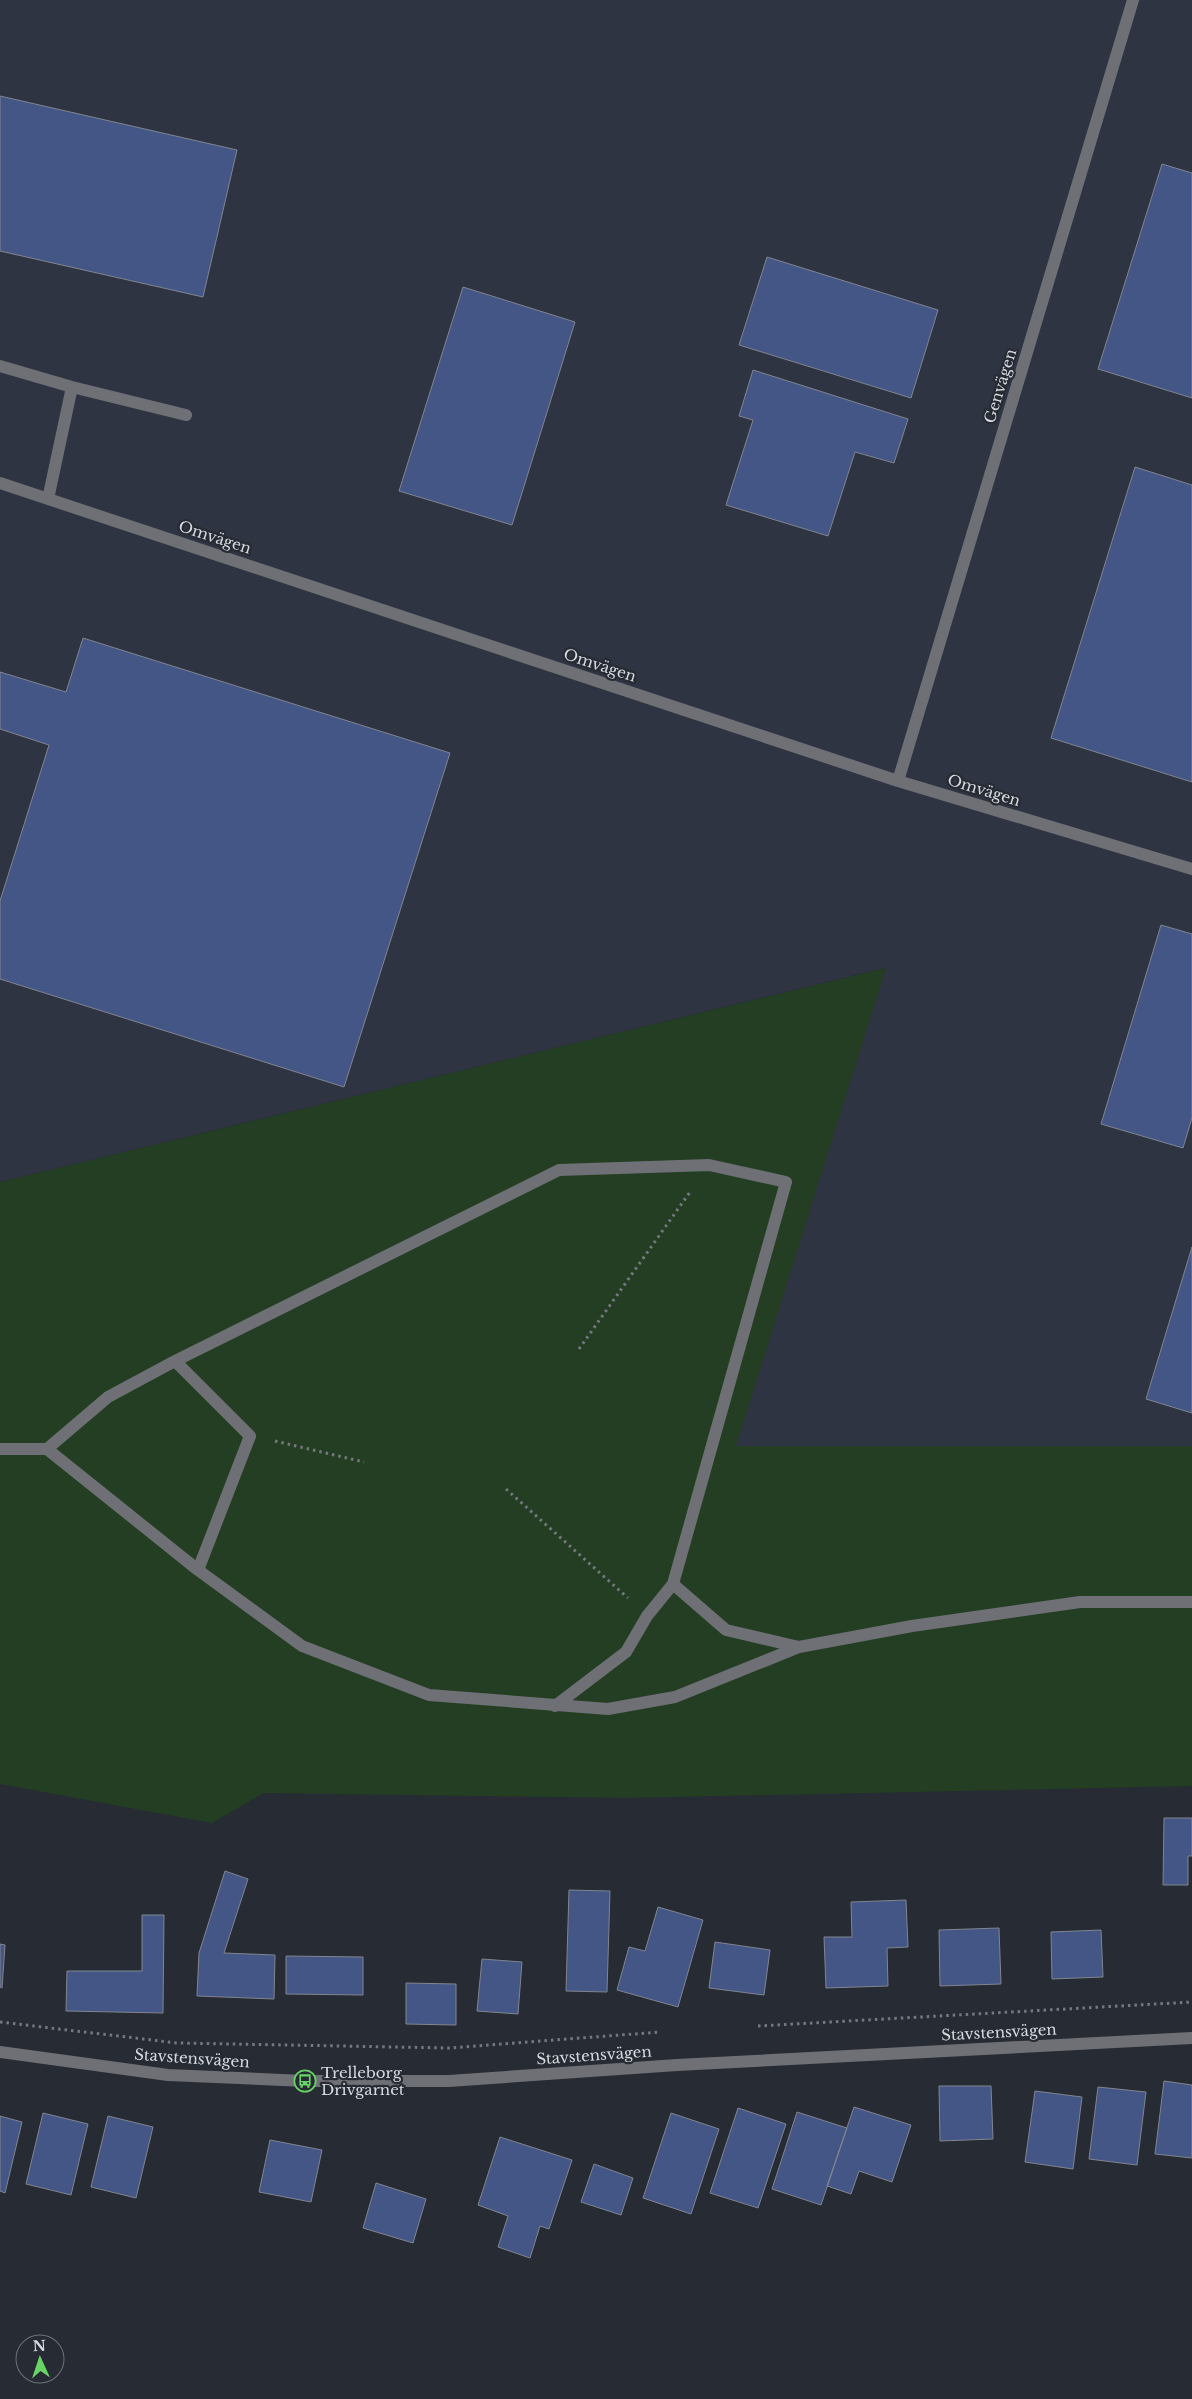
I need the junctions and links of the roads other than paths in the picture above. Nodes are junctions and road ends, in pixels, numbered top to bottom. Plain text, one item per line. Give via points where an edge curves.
1 (1133, 0) edge
2 (0, 366) edge
3 (72, 387) junction
4 (186, 416) dead end
5 (0, 483) edge
6 (48, 499) junction
7 (898, 781) junction
8 (1192, 869) edge
9 (175, 1360) junction
10 (0, 1449) edge
11 (47, 1449) junction
12 (198, 1570) junction
13 (673, 1584) junction
14 (1192, 1602) edge
15 (799, 1646) junction
16 (555, 1706) junction
17 (1192, 2038) edge
18 (0, 2052) edge

1 - 7 street, Genvägen
2 - 3 street
3 - 4 street
3 - 6 street
5 - 6 street, Omvägen
6 - 7 street, Omvägen
7 - 8 street, Omvägen
9 - 11 street via 108,1397
9 - 12 street via 250,1436
9 - 13 street via 560,1170 709,1165 786,1182
10 - 11 street
11 - 12 street
12 - 16 street via 302,1646 430,1695
13 - 15 street via 726,1630
13 - 16 street via 626,1652
14 - 15 street via 1080,1602
15 - 16 street via 675,1696 608,1709
17 - 18 street, Stavstensvägen via 677,2065 449,2081 305,2081 168,2075

